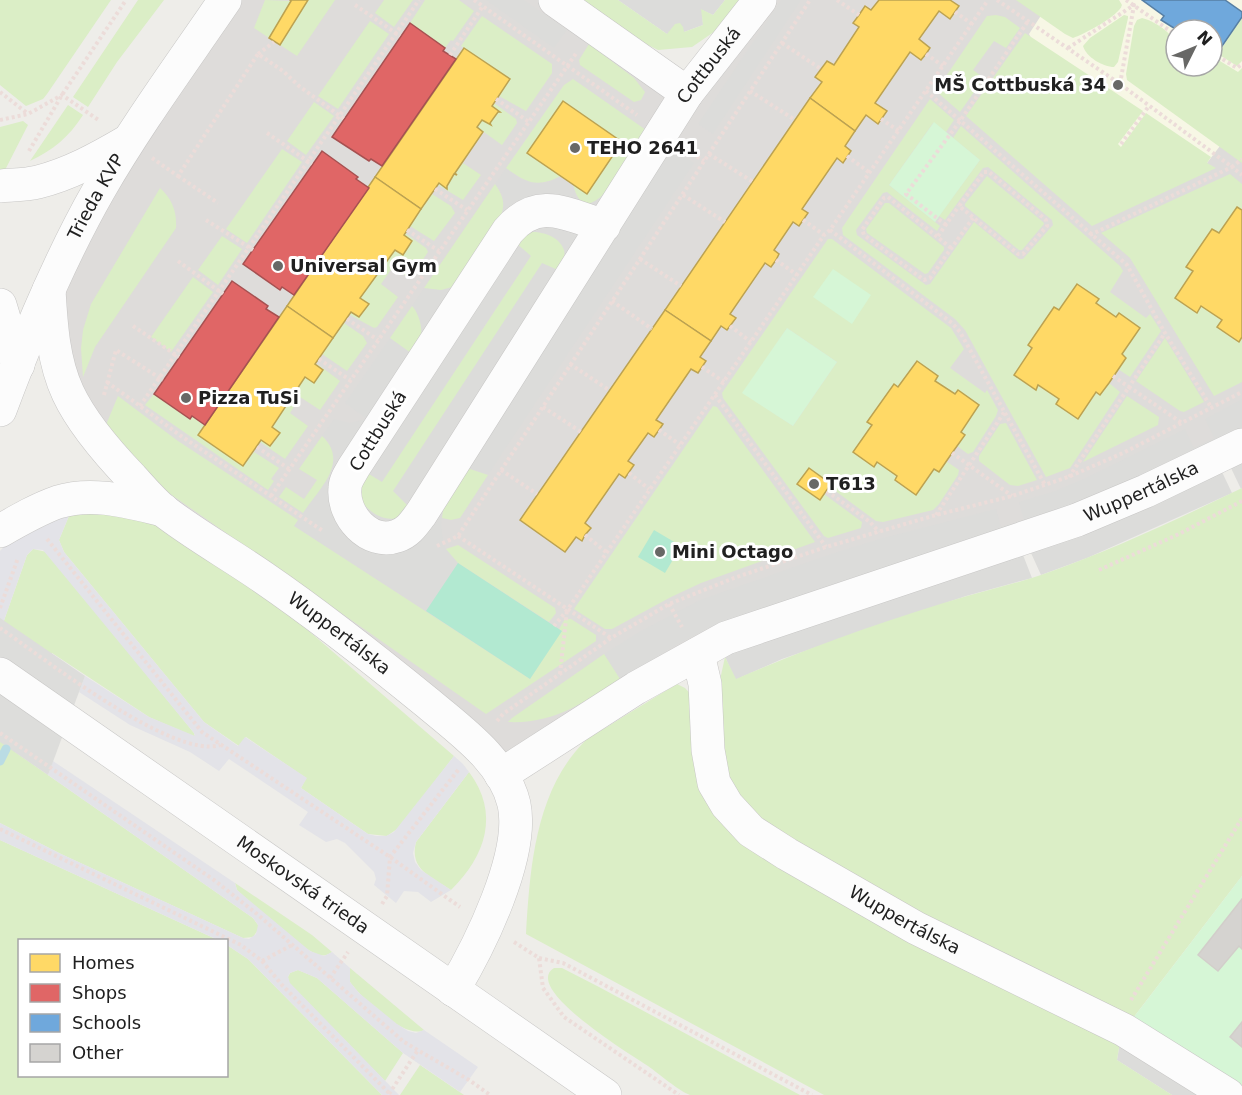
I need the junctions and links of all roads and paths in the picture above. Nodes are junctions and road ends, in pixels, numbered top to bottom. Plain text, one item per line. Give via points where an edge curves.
1 (126, 0) edge
2 (225, 0) edge
3 (419, 0) edge
4 (474, 0) edge
5 (555, 0) edge
6 (760, 0) edge
7 (810, 0) edge
8 (837, 0) edge
9 (988, 0) edge
10 (996, 0) edge
11 (1126, 0) edge
12 (355, 5) dead end
13 (1134, 5) junction
14 (483, 6) junction
15 (955, 12) dead end
16 (859, 15) dead end
17 (1028, 21) junction
18 (972, 24) junction
19 (1164, 26) edge
20 (398, 35) junction
21 (274, 42) dead end
22 (782, 43) junction
23 (1068, 48) junction
24 (258, 54) dead end
25 (926, 54) dead end
26 (450, 56) dead end
27 (1224, 61) edge
28 (1242, 64) edge
29 (568, 65) junction
30 (943, 66) junction
31 (821, 69) dead end
32 (1120, 84) junction
33 (299, 86) dead end
34 (750, 91) junction
35 (926, 91) junction
36 (0, 92) edge
37 (687, 93) junction
38 (62, 95) dead end
39 (496, 99) dead end
40 (1149, 106) junction
41 (27, 114) dead end
42 (342, 117) junction
43 (881, 119) dead end
44 (795, 120) dead end
45 (960, 121) junction
46 (529, 122) junction
47 (899, 131) junction
48 (267, 133) dead end
49 (662, 133) junction
50 (128, 141) junction
51 (1121, 144) dead end
52 (709, 154) junction
53 (847, 156) dead end
54 (1242, 159) edge
55 (704, 161) junction
56 (310, 163) junction
57 (1232, 167) junction
58 (870, 173) junction
59 (1242, 175) edge
60 (178, 176) dead end
61 (753, 182) dead end
62 (0, 186) edge
63 (435, 189) dead end
64 (682, 195) junction
65 (218, 203) dead end
66 (959, 206) junction
67 (467, 210) junction
68 (973, 218) junction
69 (206, 220) dead end
70 (803, 220) dead end
71 (725, 222) dead end
72 (946, 225) junction
73 (604, 226) junction
74 (407, 230) dead end
75 (830, 230) junction
76 (824, 235) junction
77 (1090, 235) junction
78 (938, 236) junction
79 (951, 248) junction
80 (251, 249) junction
81 (439, 251) junction
82 (640, 259) junction
83 (776, 260) dead end
84 (178, 261) dead end
85 (796, 275) junction
86 (681, 286) dead end
87 (49, 290) junction
88 (221, 293) junction
89 (612, 301) junction
90 (0, 305) edge
91 (347, 319) dead end
92 (133, 326) dead end
93 (730, 326) dead end
94 (652, 329) dead end
95 (1165, 333) junction
96 (378, 340) junction
97 (751, 342) junction
98 (116, 350) dead end
99 (177, 356) junction
100 (319, 358) dead end
101 (570, 364) junction
102 (18, 365) junction
103 (702, 367) dead end
104 (1113, 375) dead end
105 (162, 379) junction
106 (350, 380) junction
107 (107, 382) dead end
108 (724, 382) junction
109 (1129, 387) junction
110 (609, 390) dead end
111 (715, 395) junction
112 (140, 406) junction
113 (543, 407) junction
114 (1212, 407) dead end
115 (0, 411) edge
116 (1005, 411) junction
117 (1182, 423) dead end
118 (659, 430) dead end
119 (581, 432) dead end
120 (680, 445) junction
121 (1242, 445) edge
122 (257, 447) dead end
123 (952, 453) dead end
124 (970, 465) junction
125 (289, 469) junction
126 (501, 470) junction
127 (628, 473) dead end
128 (1068, 477) dead end
129 (1045, 485) dead end
130 (649, 489) junction
131 (827, 491) dead end
132 (537, 494) dead end
133 (1012, 495) dead end
134 (1242, 501) edge
135 (163, 510) junction
136 (936, 515) dead end
137 (0, 531) edge
138 (41, 531) dead end
139 (879, 532) dead end
140 (585, 536) dead end
141 (826, 547) dead end
142 (606, 552) junction
143 (1099, 570) dead end
144 (568, 609) junction
145 (554, 626) dead end
146 (0, 628) edge
147 (611, 638) dead end
148 (698, 654) junction
149 (0, 674) edge
150 (560, 675) dead end
151 (0, 733) edge
152 (220, 745) junction
153 (501, 775) junction
154 (1242, 818) edge
155 (0, 829) edge
156 (488, 926) junction
157 (292, 945) junction
158 (539, 958) junction
159 (262, 961) junction
160 (453, 990) junction
161 (1117, 1027) junction
162 (418, 1050) junction
163 (390, 1094) edge
164 (490, 1095) edge
165 (605, 1095) edge
166 (680, 1095) edge
167 (812, 1095) edge
168 (1228, 1095) edge

1 - 38 path
2 - 50 street, Trieda KVP
3 - 20 path
4 - 14 path
5 - 37 street
6 - 37 street, Cottbuská
7 - 22 path
8 - 16 path
9 - 18 path
10 - 17 path
11 - 13 path
12 - 20 path
13 - 19 path
13 - 23 path
13 - 32 path
14 - 26 path
14 - 29 path
15 - 18 path
17 - 23 path
17 - 45 path
18 - 30 path
20 - 42 path
21 - 24 path
22 - 31 path
22 - 34 path
23 - 32 path
25 - 30 path
27 - 28 path via 1237,68
29 - 46 path
29 - 49 path
30 - 35 path
32 - 40 path
33 - 42 path
34 - 44 path
34 - 52 path
35 - 45 path
35 - 47 path
36 - 41 path
37 - 49 street, Cottbuská
39 - 46 path
40 - 51 path
40 - 57 path
42 - 56 path
43 - 47 path
45 - 72 path via 906,194
45 - 77 path
46 - 67 path
47 - 58 path
48 - 56 path
49 - 55 path
49 - 73 street, Cottbuská
50 - 62 street via 59,176
50 - 87 street, Trieda KVP
52 - 55 path
52 - 61 path
53 - 58 path
54 - 57 path
55 - 64 path
56 - 80 path
57 - 59 path
57 - 77 path
58 - 75 path
60 - 65 path
63 - 67 path
64 - 71 path
64 - 82 path
66 - 68 path
66 - 68 path via 984,172 989,172 1046,220 1047,226 1023,254 1018,254
66 - 72 path
67 - 81 path
68 - 79 path
69 - 80 path
70 - 76 path
72 - 78 path
73 - 73 street, Cottbuská via 421,514 396,537 381,537 364,530 350,516 344,500 345,486 354,467 508,231 521,217 538,211 559,212
74 - 81 path
75 - 76 path
75 - 116 path via 952,323
76 - 85 path
77 - 95 path via 1127,265
78 - 79 path
78 - 79 path via 888,197 862,230 924,280 930,278
80 - 88 path
81 - 96 path
82 - 86 path
82 - 89 path
83 - 85 path
84 - 88 path
85 - 97 path
87 - 102 street, Trieda KVP
87 - 135 street via 51,333 69,394 109,454
88 - 99 path
89 - 94 path
89 - 101 path
90 - 102 street
91 - 96 path
92 - 99 path
93 - 97 path
95 - 109 path
95 - 114 path
96 - 106 path
97 - 108 path
98 - 105 path
99 - 105 path
100 - 106 path
101 - 110 path
101 - 113 path
102 - 115 street, Trieda KVP
103 - 108 path
104 - 109 path
105 - 112 path
106 - 125 path
107 - 112 path
108 - 111 path
109 - 117 path
109 - 128 path
111 - 120 path
111 - 141 path
112 - 125 path via 271,496
113 - 119 path
113 - 126 path
116 - 124 path
116 - 129 path
118 - 120 path
120 - 130 path
121 - 148 street, Wuppertálska via 1077,520 749,629
122 - 125 path
123 - 124 path
124 - 133 path
124 - 136 path
126 - 132 path
126 - 144 path via 458,536
127 - 130 path
130 - 142 path
131 - 139 path
134 - 143 path
135 - 137 street via 119,500 79,499 35,512
135 - 153 street, Wuppertálska via 347,637 461,731
138 - 152 path via 202,732
140 - 142 path
142 - 144 path
144 - 145 path
144 - 147 path
144 - 150 path
146 - 152 path via 136,721 194,746 210,749
148 - 153 street, Wuppertálska via 636,688
148 - 161 street, Wuppertálska via 705,684 714,783 727,805 752,831 916,928
149 - 160 street, Moskovská trieda
151 - 157 path via 214,880
152 - 156 path
153 - 156 street, Wuppertálska via 514,804 515,833
154 - 161 path
155 - 159 path via 241,945
156 - 158 path
156 - 160 street, Wuppertálska
157 - 159 path
157 - 162 path
158 - 166 path via 543,988 564,1017
158 - 167 path via 563,963
159 - 163 path
160 - 165 street, Moskovská trieda
161 - 168 street, Wuppertálska
162 - 163 path
162 - 164 path

